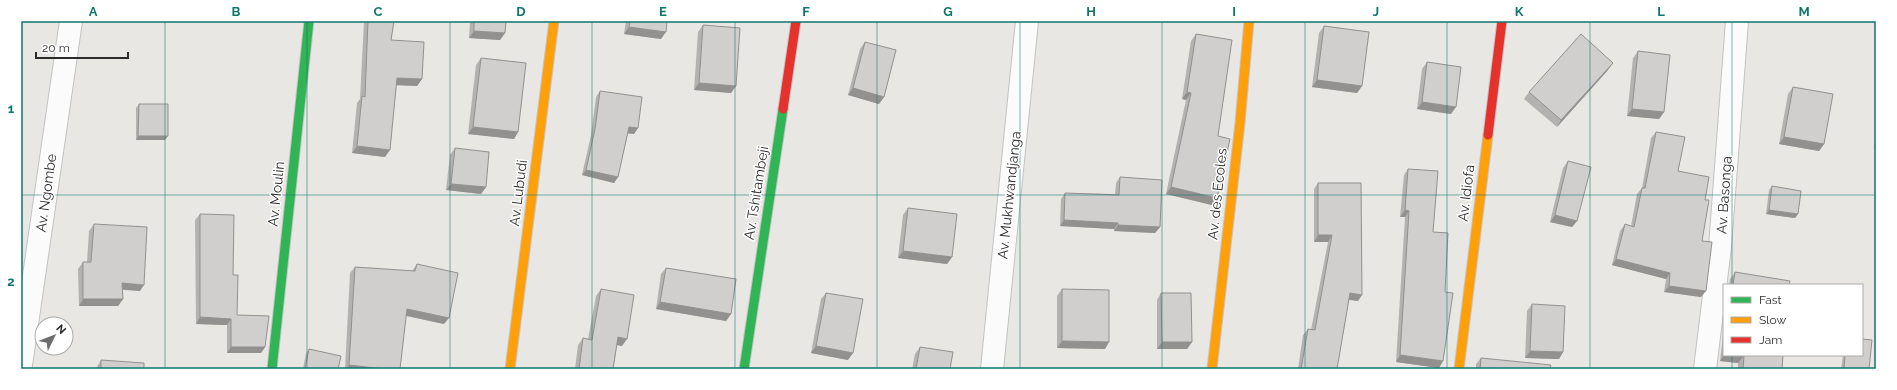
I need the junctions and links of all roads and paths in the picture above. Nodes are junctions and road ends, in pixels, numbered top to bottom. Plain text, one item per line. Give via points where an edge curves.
1 (71, 21) edge
2 (309, 21) edge
3 (554, 21) edge
4 (796, 21) edge
5 (1027, 21) edge
6 (1249, 21) edge
7 (1502, 21) edge
8 (1737, 21) edge
9 (21, 366) edge
10 (272, 369) edge
11 (510, 369) edge
12 (744, 369) edge
13 (992, 369) edge
14 (1212, 369) edge
15 (1459, 369) edge
16 (1705, 369) edge

1 - 9 street, Av. Ngombe
2 - 10 street, Av. Moulin
3 - 11 street, Av. Lubudi
4 - 12 street, Av. Tshitambeji
5 - 13 street, Av. Mukhwandjanga
6 - 14 street, Av. des Ecoles
7 - 15 street, Av. Idiofa
8 - 16 street, Av. Basonga via 1720,247

